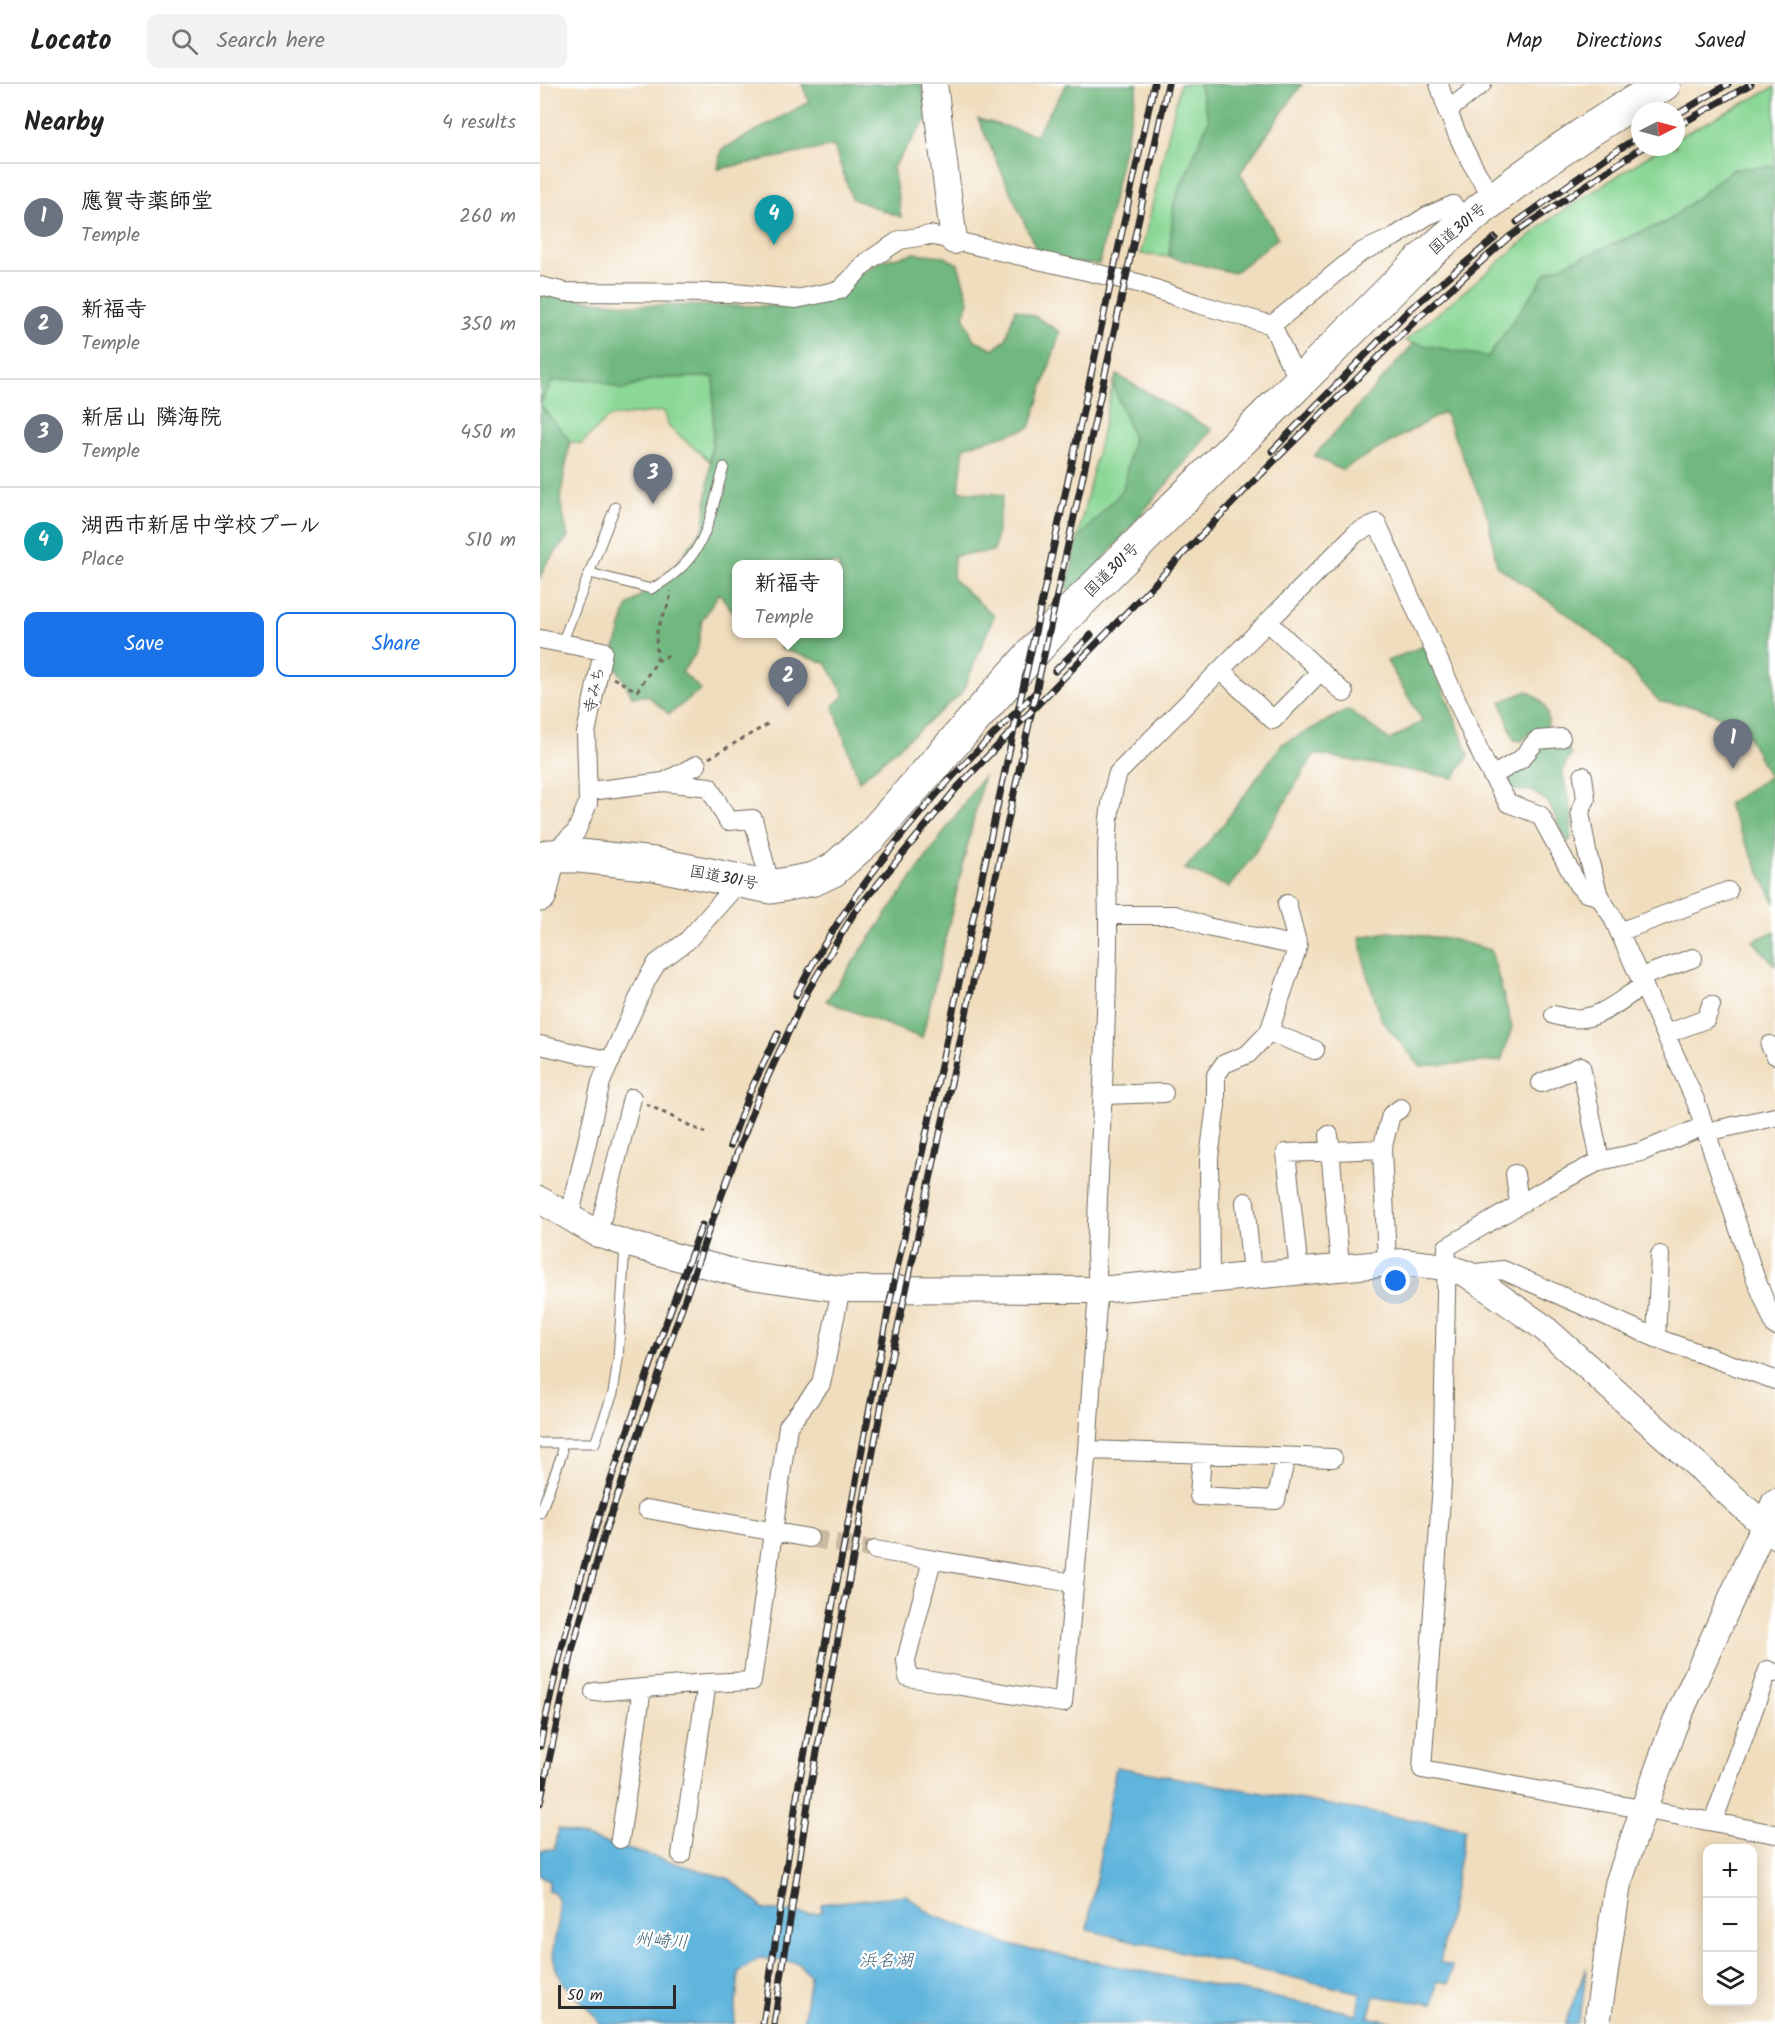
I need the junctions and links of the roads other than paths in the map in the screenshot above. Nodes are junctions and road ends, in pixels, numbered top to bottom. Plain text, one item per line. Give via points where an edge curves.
1 (934, 84) edge
2 (1439, 84) edge
3 (1482, 84) edge
4 (1664, 84) edge
5 (1447, 111) junction
6 (1494, 198) junction
7 (1466, 219) junction
8 (954, 241) junction
9 (540, 285) edge
10 (1272, 325) junction
11 (1301, 378) junction
12 (724, 467) dead end
13 (615, 507) dead end
14 (590, 573) junction
15 (1269, 623) junction
16 (540, 639) edge
17 (562, 643) junction
18 (1222, 671) junction
19 (1321, 671) junction
20 (1344, 693) dead end
21 (1561, 738) dead end
22 (698, 765) road end
23 (1492, 776) junction
24 (1583, 776) dead end
25 (664, 782) junction
26 (590, 791) junction
27 (545, 856) edge
28 (755, 884) junction
29 (1728, 891) dead end
30 (540, 895) edge
31 (1599, 896) junction
32 (1287, 904) dead end
33 (1108, 915) junction
34 (1619, 932) junction
35 (1298, 946) junction
36 (1694, 958) dead end
37 (1642, 981) junction
38 (1711, 1005) dead end
39 (1554, 1015) dead end
40 (1269, 1032) junction
41 (1666, 1034) junction
42 (540, 1045) edge
43 (1315, 1050) dead end
44 (611, 1061) junction
45 (1541, 1083) dead end
46 (1164, 1093) dead end
47 (1102, 1095) junction
48 (632, 1098) road end
49 (1401, 1108) dead end
50 (1775, 1117) edge
51 (1705, 1129) junction
52 (1330, 1143) junction
53 (1382, 1149) junction
54 (1600, 1161) junction
55 (1515, 1174) dead end
56 (540, 1200) edge
57 (1245, 1202) dead end
58 (1519, 1204) junction
59 (569, 1219) junction
60 (598, 1234) junction
61 (625, 1243) junction
62 (1660, 1255) dead end
63 (1387, 1263) junction
64 (1340, 1267) junction
65 (1456, 1270) junction
66 (1299, 1271) junction
67 (1252, 1275) junction
68 (1210, 1278) junction
69 (841, 1289) junction
70 (1098, 1290) junction
71 (1775, 1326) edge
72 (1656, 1338) junction
73 (1775, 1380) edge
74 (540, 1443) edge
75 (561, 1444) junction
76 (1087, 1450) junction
77 (1202, 1455) junction
78 (1286, 1457) junction
79 (1333, 1458) dead end
80 (1775, 1502) edge
81 (647, 1509) dead end
82 (540, 1514) edge
83 (1769, 1530) edge
84 (773, 1531) junction
85 (809, 1538) tunnel mouth
86 (875, 1550) tunnel mouth
87 (932, 1560) junction
88 (1073, 1583) junction
89 (1775, 1673) edge
90 (707, 1683) junction
91 (642, 1688) junction
92 (594, 1692) dead end
93 (1644, 1808) junction
94 (1713, 1822) junction
95 (1775, 1833) edge
96 (620, 1839) dead end
97 (681, 1855) dead end
98 (1597, 2024) edge

1 - 8 street
2 - 5 street
3 - 5 street
4 - 6 highway, 国道301号 via 1599,122
5 - 6 street via 1479,178
6 - 7 highway, 国道301号
7 - 10 street via 1453,205 1361,252
7 - 11 highway, 国道301号
8 - 9 street via 930,235 900,240 868,261 840,290 796,299 734,293 565,292
8 - 10 street via 1138,282
10 - 11 street via 1287,364
11 - 28 highway, 国道301号 via 1062,621 870,837 833,870 814,879
12 - 14 lane via 697,551 669,579 651,589
13 - 14 lane
14 - 17 lane
15 - 18 street
15 - 19 street
15 - 23 street via 1356,533 1377,523
16 - 17 street, 寺みち
17 - 26 street, 寺みち via 603,651 586,733
18 - 19 street via 1273,720
18 - 33 street via 1118,773 1109,818
19 - 20 street
21 - 23 street via 1537,740 1521,759
22 - 25 street
23 - 31 street via 1508,803 1540,814 1578,885 1586,893
24 - 31 street via 1586,799 1580,812
25 - 26 street
25 - 28 street via 709,787 728,820 753,819
26 - 27 street via 576,832
27 - 28 highway, 国道301号 via 654,864
27 - 30 highway
28 - 44 street via 657,963
29 - 34 street
31 - 34 street
32 - 35 street
33 - 35 street via 1175,915 1207,927
33 - 47 street
34 - 37 street
35 - 40 street
36 - 37 street
37 - 39 street via 1590,1019 1569,1020
37 - 41 street
38 - 41 street via 1706,1019
40 - 43 street
40 - 68 street via 1248,1054 1224,1064 1215,1075 1216,1105 1209,1158
41 - 51 street
42 - 44 street
44 - 59 street via 601,1082
45 - 54 street via 1581,1066
46 - 47 street
47 - 70 street
48 - 60 street
49 - 53 street via 1391,1115
50 - 51 street
51 - 54 street via 1641,1152
51 - 71 street
52 - 53 street
52 - 64 street
52 - 66 street via 1286,1153
53 - 63 street
54 - 58 street
55 - 58 street
56 - 59 street
57 - 67 street
58 - 65 street via 1447,1247
59 - 60 street
60 - 61 street
61 - 69 street via 744,1275
61 - 75 lane via 613,1393 595,1443
62 - 72 street
63 - 64 street
63 - 65 street
64 - 66 street
65 - 72 street via 1503,1270
65 - 83 street via 1543,1327
65 - 93 street via 1422,1769
66 - 67 street
67 - 68 street
68 - 70 street
69 - 70 street
69 - 84 street via 821,1384 788,1426
70 - 76 street
72 - 73 street
74 - 75 lane
75 - 82 lane via 562,1454
76 - 77 street
76 - 88 street
77 - 78 street
77 - 78 street via 1198,1496 1276,1500
78 - 79 street
80 - 83 street
81 - 84 street
83 - 93 street via 1673,1728
84 - 85 street
84 - 90 street via 752,1681
86 - 87 street
87 - 88 street
87 - 88 street via 906,1660 908,1677 1063,1703
89 - 94 street via 1768,1671
90 - 91 street
90 - 97 street
91 - 92 street
91 - 96 street
93 - 94 street
93 - 98 street via 1618,1884
94 - 95 street

